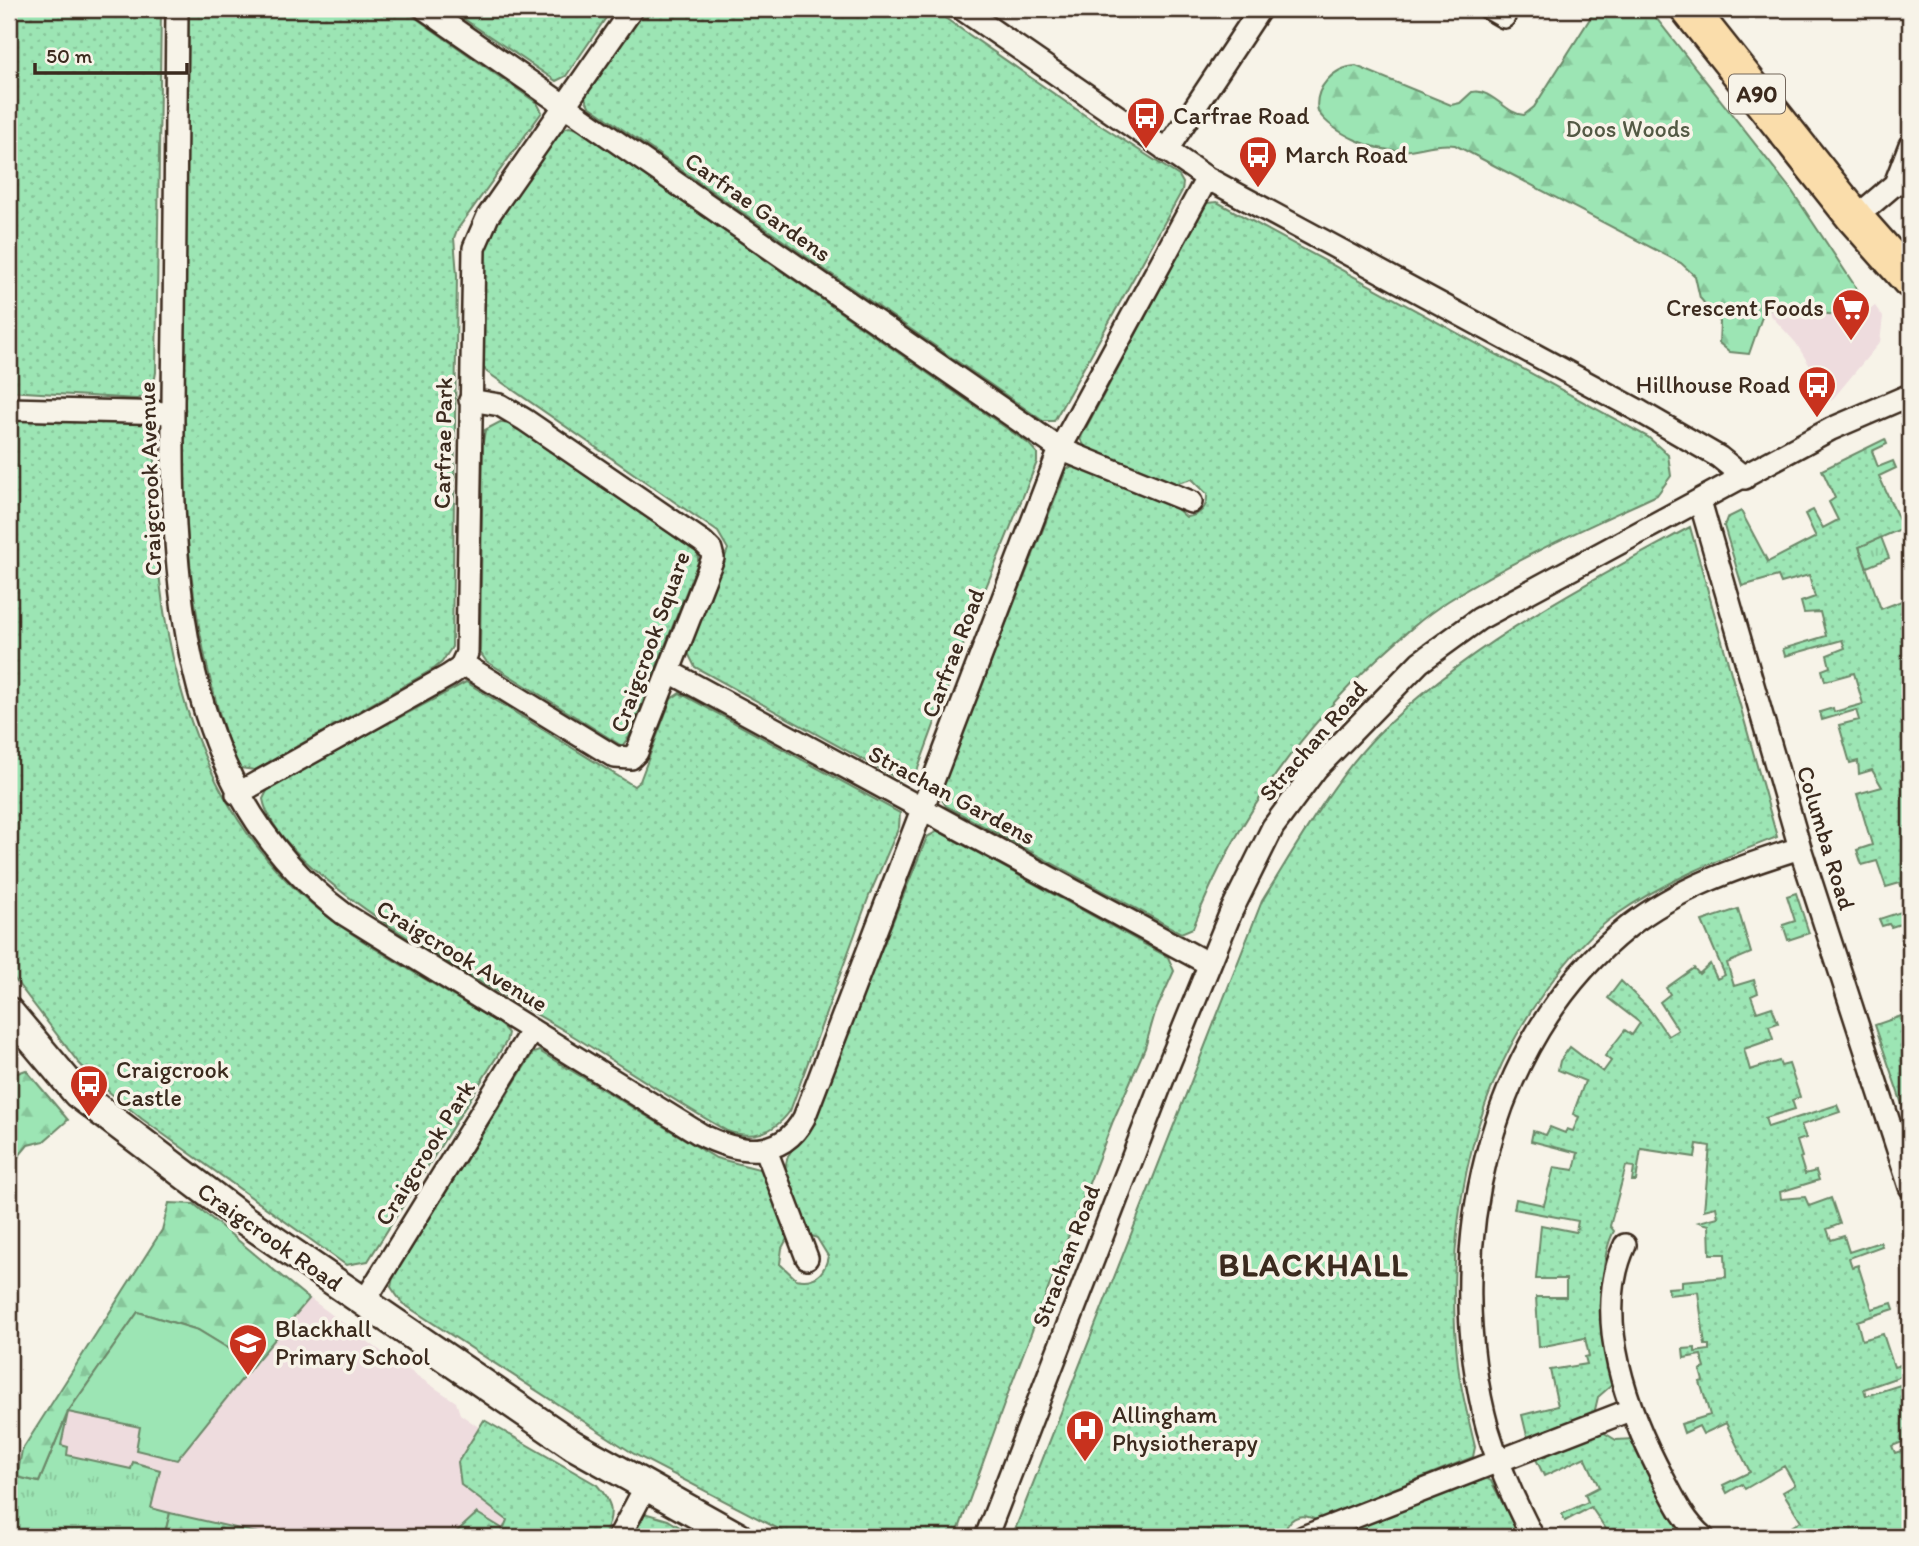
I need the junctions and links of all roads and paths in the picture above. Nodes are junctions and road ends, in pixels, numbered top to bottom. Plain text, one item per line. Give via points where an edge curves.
1 (177, 9) edge
2 (425, 9) edge
3 (632, 9) edge
4 (962, 9) edge
5 (1260, 9) edge
6 (1689, 9) edge
7 (565, 105) junction
8 (1910, 145) edge
9 (1166, 151) junction
10 (1208, 178) junction
11 (1855, 218) junction
12 (1910, 270) edge
13 (1910, 280) edge
14 (1910, 300) edge
15 (1910, 395) edge
16 (470, 400) junction
17 (9, 409) edge
18 (173, 413) junction
19 (1060, 449) junction
20 (1745, 478) junction
21 (1700, 501) junction
22 (1191, 502) dead end
23 (463, 664) junction
24 (670, 672) junction
25 (237, 794) junction
26 (921, 808) junction
27 (1800, 848) junction
28 (1209, 964) junction
29 (9, 1012) edge
30 (532, 1030) junction
31 (1903, 1139) edge
32 (766, 1150) junction
33 (1910, 1187) edge
34 (1625, 1245) dead end
35 (807, 1258) dead end
36 (363, 1304) junction
37 (1630, 1410) junction
38 (1498, 1461) junction
39 (645, 1488) junction
40 (619, 1537) edge
41 (738, 1537) edge
42 (986, 1537) edge
43 (1303, 1537) edge
44 (1532, 1537) edge
45 (1703, 1537) edge

1 - 18 street, Craigcrook Avenue
2 - 7 street, Carfrae Gardens
3 - 7 street, Carfrae Park
4 - 9 street
5 - 9 street
6 - 11 main road, A90
7 - 16 street, Carfrae Park via 476,240 471,271
7 - 19 street, Carfrae Gardens
8 - 11 street via 1895,184
9 - 10 street
10 - 19 street, Carfrae Road
10 - 20 street via 1641,412 1719,457
11 - 12 main road
11 - 13 main road, A90
11 - 14 main road, A90
15 - 20 street, Strachan Road via 1842,423
16 - 23 street, Carfrae Park via 467,653
16 - 24 street, Craigcrook Square via 511,411 711,550 712,563
17 - 18 street
18 - 25 street, Craigcrook Avenue via 173,524 185,618 201,695
19 - 22 street, Carfrae Gardens
19 - 26 street, Carfrae Road
20 - 21 street, Strachan Road
21 - 27 street, Columba Road
21 - 28 street, Strachan Road via 1534,587 1420,662 1294,797 1255,861
23 - 24 street, Craigcrook Square via 621,759 637,752
23 - 25 street via 448,677
24 - 26 street, Strachan Gardens
25 - 30 street, Craigcrook Avenue via 283,859 329,903
26 - 28 street, Strachan Gardens
26 - 32 street, Carfrae Road via 804,1118 787,1139
27 - 31 street, Columba Road
27 - 38 street via 1710,879 1628,927 1570,984 1522,1057 1491,1143 1473,1248 1474,1349 1481,1400
28 - 42 street, Strachan Road
29 - 36 street, Craigcrook Road via 53,1069 93,1108
30 - 32 street, Craigcrook Avenue via 700,1134 731,1147
30 - 36 street, Craigcrook Park
31 - 33 street, Columba Road
32 - 35 street
34 - 37 street via 1616,1269 1614,1321
36 - 39 street, Craigcrook Road
37 - 38 street
37 - 45 street via 1679,1509
38 - 43 street
38 - 44 street
39 - 40 street
39 - 41 street, Craigcrook Road

